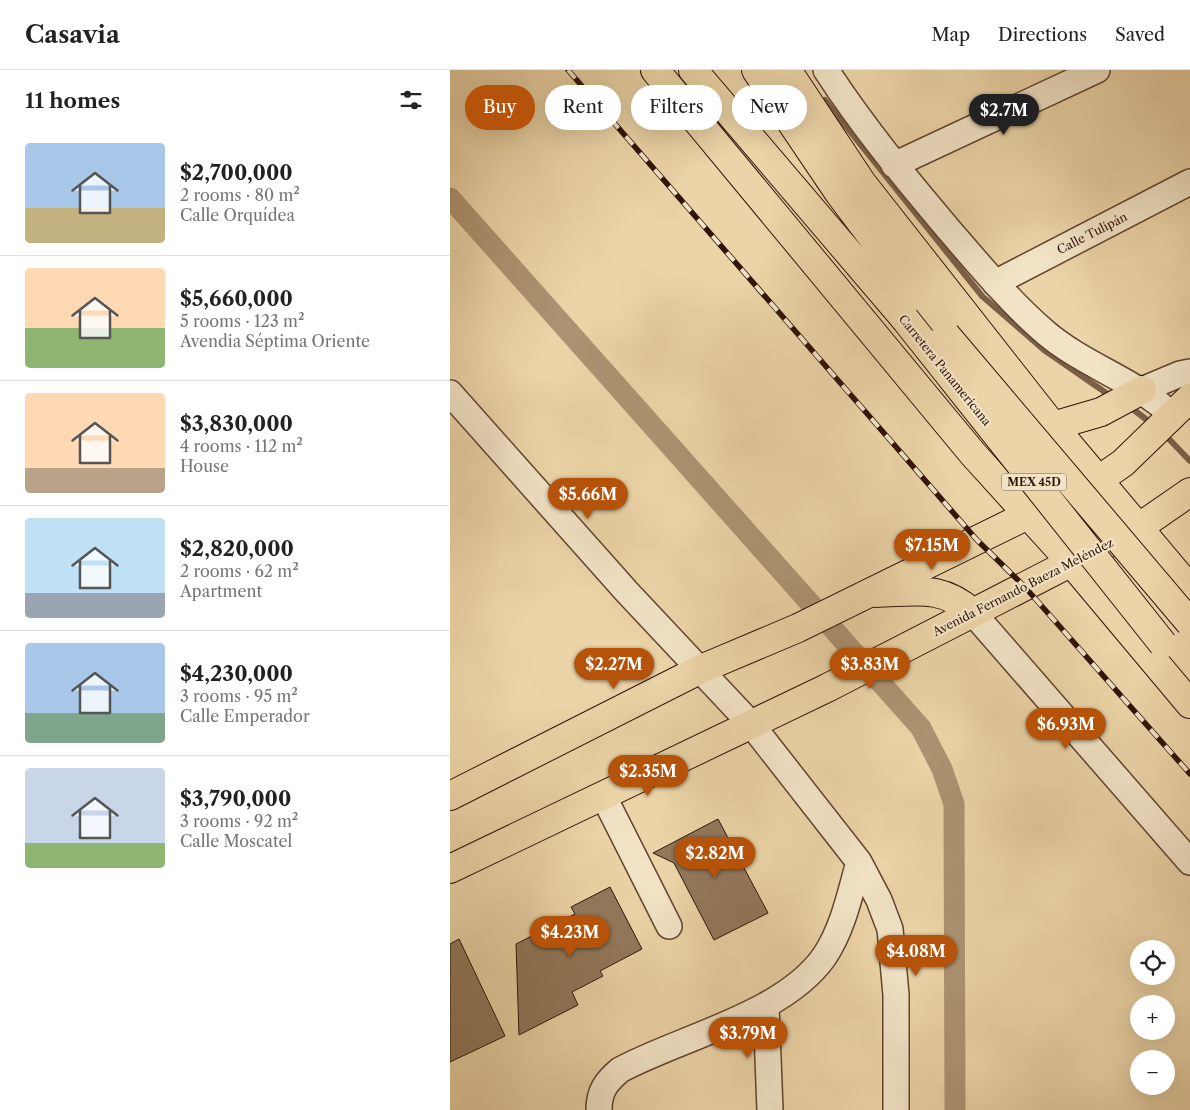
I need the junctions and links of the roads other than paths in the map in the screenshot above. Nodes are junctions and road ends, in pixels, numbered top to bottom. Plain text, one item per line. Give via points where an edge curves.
1 (655, 70) edge
2 (693, 70) edge
3 (756, 70) edge
4 (787, 70) edge
5 (826, 70) edge
6 (1096, 70) edge
7 (894, 165) junction
8 (1190, 182) edge
9 (995, 283) junction
10 (1190, 372) edge
11 (1142, 390) junction
12 (450, 393) edge
13 (1181, 406) edge
14 (1053, 426) junction
15 (973, 454) junction
16 (1097, 480) junction
17 (1190, 492) edge
18 (1028, 515) junction
19 (1138, 528) junction
20 (1070, 562) junction
21 (1184, 582) edge
22 (861, 597) junction
23 (973, 612) junction
24 (1115, 614) junction
25 (1190, 622) edge
26 (701, 669) junction
27 (1190, 676) edge
28 (1190, 704) edge
29 (751, 724) junction
30 (603, 795) junction
31 (450, 796) edge
32 (858, 862) junction
33 (1190, 862) edge
34 (450, 869) edge
35 (669, 926) dead end
36 (766, 1006) junction
37 (599, 1110) edge
38 (770, 1110) edge
39 (896, 1110) edge

1 - 15 main road
2 - 27 main road, Carretera Panamericana / MEX 45D, bridge via 905,319
3 - 25 main road, Carretera Panamericana / MEX 45D, bridge via 839,193 946,335
4 - 14 main road via 862,183
5 - 7 street
6 - 7 street
7 - 9 street
8 - 9 street, Calle Tulipán
9 - 11 street via 1070,352
10 - 11 street
11 - 13 street
11 - 14 main road via 1102,412
12 - 26 street via 620,585
13 - 16 main road via 1124,463
14 - 15 main road via 1038,447 1026,453 1003,458
14 - 16 main road
15 - 18 main road
16 - 18 main road
16 - 19 main road
17 - 19 main road, Avenida Fernando Baeza Meléndez
18 - 20 main road
18 - 22 main road
19 - 20 main road, Avenida Fernando Baeza Meléndez
19 - 21 main road
20 - 23 main road, Avenida Fernando Baeza Meléndez
20 - 24 main road
21 - 24 main road via 1160,568 1135,572 1117,589
22 - 23 main road via 936,592 958,600
22 - 26 main road
23 - 29 main road, Avenida Fernando Baeza Meléndez
23 - 33 street
24 - 28 main road
26 - 29 street
26 - 31 main road
29 - 30 main road, Avenida Fernando Baeza Meléndez
29 - 32 street
30 - 34 main road, Avenida Fernando Baeza Meléndez
30 - 35 street
32 - 36 street via 843,919 823,958 809,975
32 - 39 street via 879,900 890,929 896,995
36 - 37 street via 620,1070 602,1090
36 - 38 street

